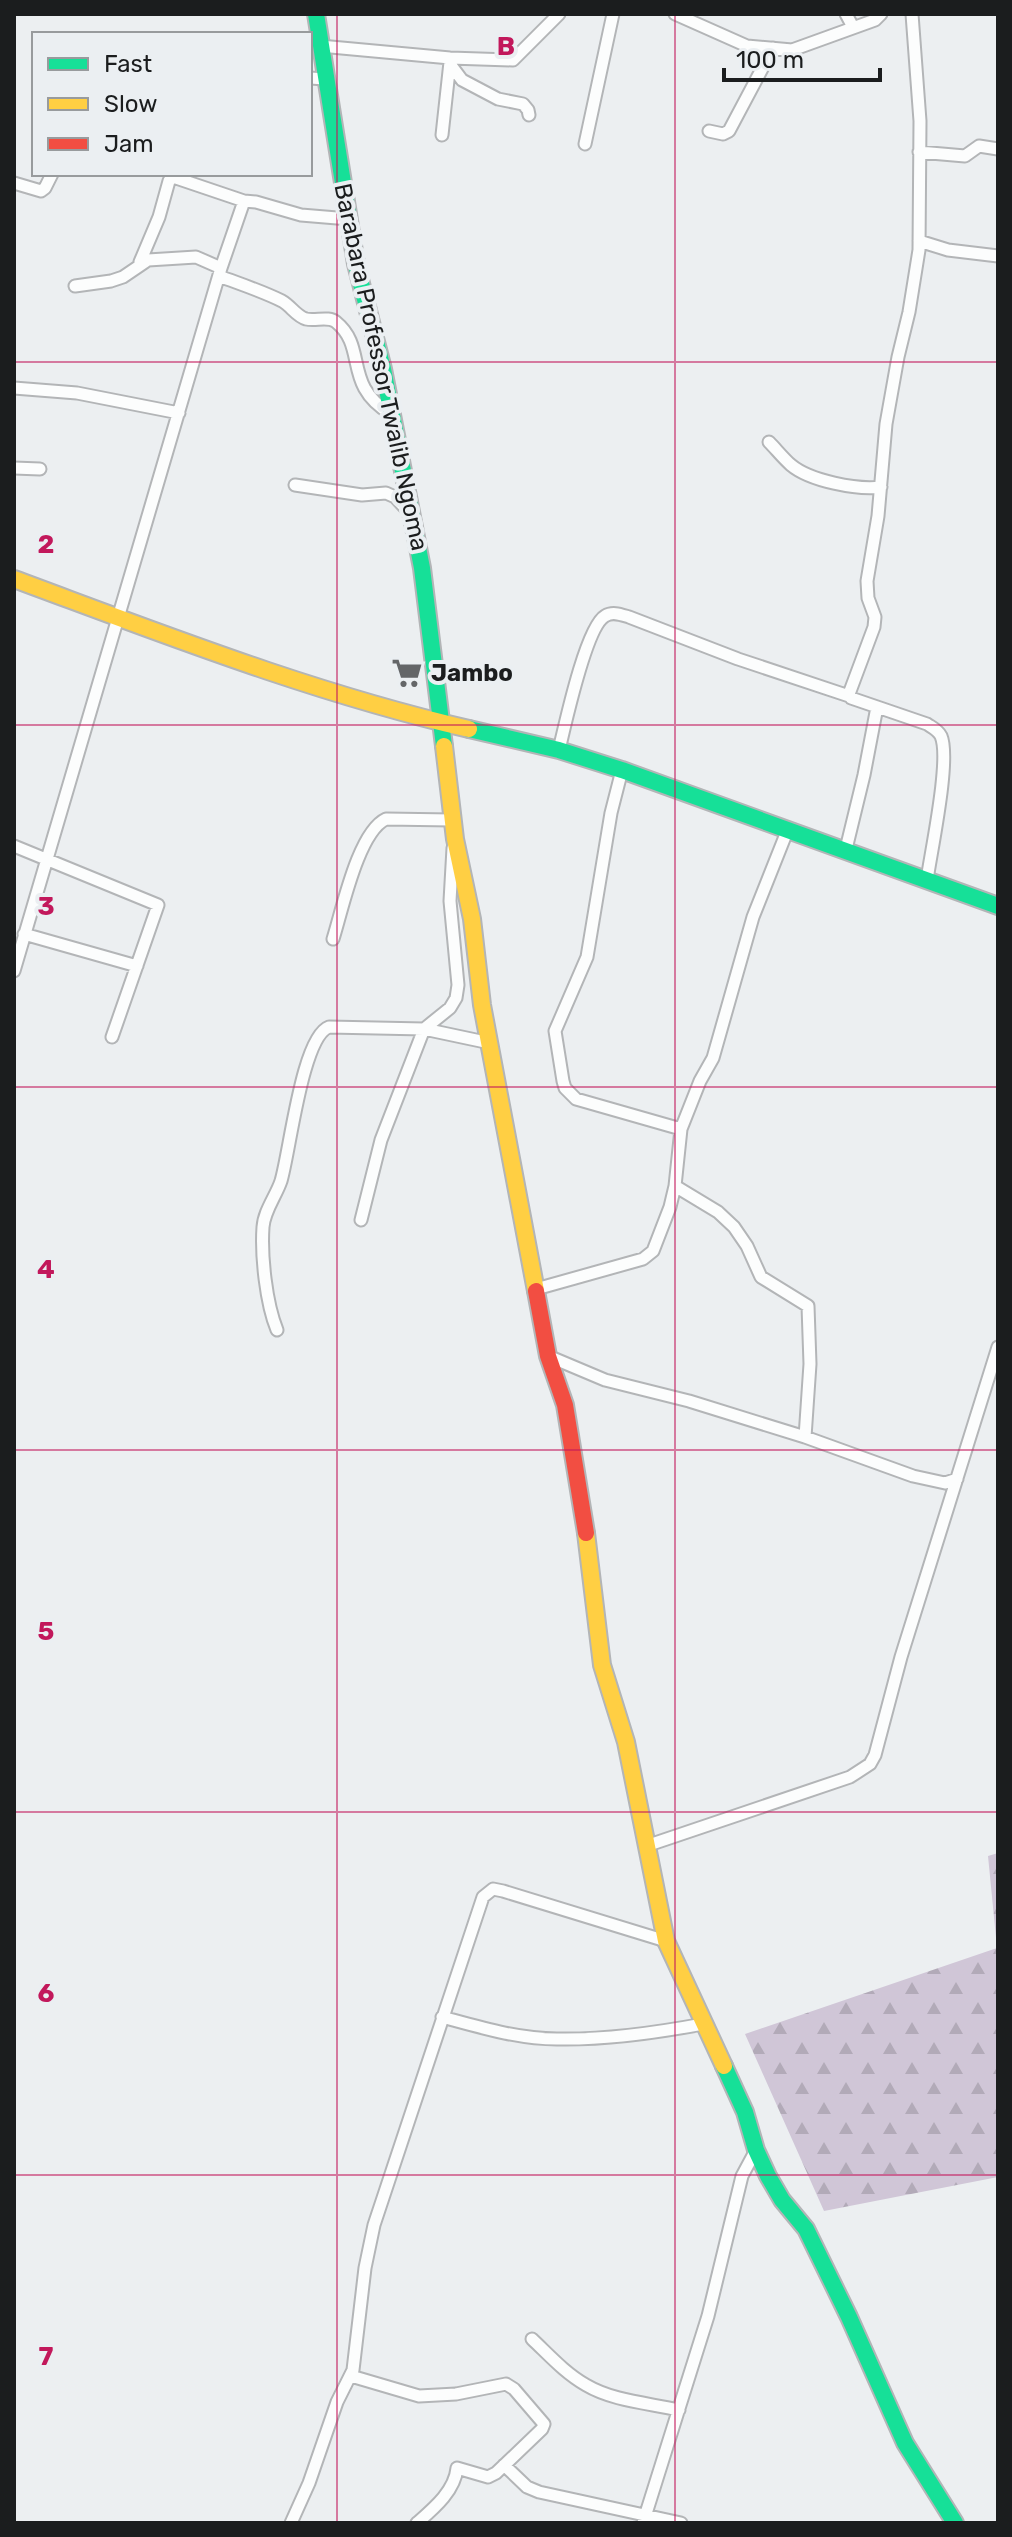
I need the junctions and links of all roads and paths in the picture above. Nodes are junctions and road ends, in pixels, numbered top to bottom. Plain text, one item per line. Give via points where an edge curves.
1 (316, 14) edge
2 (559, 14) edge
3 (613, 14) edge
4 (675, 14) edge
5 (846, 14) edge
6 (881, 14) edge
7 (912, 14) edge
8 (853, 27) junction
9 (320, 46) junction
10 (773, 48) junction
11 (450, 61) junction
12 (318, 79) edge
13 (529, 115) dead end
14 (709, 131) dead end
15 (442, 135) dead end
16 (585, 144) dead end
17 (998, 149) edge
18 (919, 152) junction
19 (51, 176) edge
20 (14, 183) edge
21 (244, 201) junction
22 (349, 219) junction
23 (919, 241) junction
24 (998, 256) edge
25 (140, 262) junction
26 (220, 272) junction
27 (75, 286) dead end
28 (14, 388) edge
29 (179, 413) junction
30 (391, 414) junction
31 (769, 442) dead end
32 (14, 468) edge
33 (40, 469) dead end
34 (295, 485) dead end
35 (881, 487) junction
36 (412, 516) junction
37 (14, 579) edge
38 (119, 618) junction
39 (849, 696) junction
40 (877, 707) junction
41 (439, 722) junction
42 (559, 750) junction
43 (622, 770) junction
44 (452, 820) junction
45 (788, 829) junction
46 (455, 839) junction
47 (14, 846) edge
48 (846, 849) junction
49 (46, 859) junction
50 (927, 880) junction
51 (998, 906) edge
52 (24, 934) junction
53 (333, 939) dead end
54 (137, 966) junction
55 (14, 971) edge
56 (424, 1029) junction
57 (112, 1037) dead end
58 (490, 1043) junction
59 (681, 1129) junction
60 (675, 1186) junction
61 (361, 1220) dead end
62 (536, 1289) junction
63 (277, 1330) dead end
64 (998, 1347) edge
65 (548, 1356) junction
66 (805, 1437) junction
67 (957, 1479) junction
68 (646, 1846) junction
69 (666, 1941) junction
70 (442, 2017) junction
71 (703, 2024) junction
72 (756, 2150) junction
73 (532, 2339) dead end
74 (351, 2376) junction
75 (679, 2410) junction
76 (504, 2465) junction
77 (644, 2519) edge
78 (291, 2523) edge
79 (417, 2523) edge
80 (681, 2523) edge
81 (955, 2523) edge

1 - 9 street, Barabara Professor Twalib Ngoma
2 - 11 street via 513,60
3 - 16 street
4 - 10 street via 747,46
5 - 8 street
6 - 8 street
7 - 18 street
8 - 10 street via 792,50
9 - 11 street
9 - 12 street, Barabara Professor Twalib Ngoma
10 - 14 street via 729,131
11 - 13 street via 462,80 498,99 523,104
11 - 15 street
12 - 22 street, Barabara Professor Twalib Ngoma
17 - 18 street via 979,146 965,156
18 - 23 street
19 - 20 street via 41,191
21 - 22 street via 301,215
21 - 25 street via 170,179
21 - 26 street
22 - 30 street, Barabara Professor Twalib Ngoma
23 - 24 street
23 - 35 street via 886,424
25 - 26 street via 192,256
25 - 27 street via 123,277
26 - 29 street
26 - 30 street via 277,299 301,317 336,322 351,341 364,391
28 - 29 street via 77,393
29 - 38 street
30 - 36 street, Barabara Professor Twalib Ngoma
31 - 35 street via 791,466 810,475 853,487
32 - 33 street
34 - 36 street via 362,495 386,493
35 - 39 street via 867,581 874,627
36 - 41 street, Barabara Professor Twalib Ngoma
37 - 38 street
38 - 41 street
38 - 49 street
39 - 40 street
39 - 42 street via 629,617 607,614 575,683
40 - 48 street
40 - 50 street via 927,724 942,737 943,771
41 - 42 street
41 - 44 street, Barabara Professor Twalib Ngoma
42 - 43 street
43 - 45 street
43 - 59 street via 587,957 555,1031 563,1081 576,1099
44 - 46 street, Barabara Professor Twalib Ngoma
44 - 53 street via 381,822 363,849
45 - 48 street
45 - 59 street via 753,917 713,1058
46 - 56 street via 450,901 456,998
46 - 58 street, Barabara Professor Twalib Ngoma
47 - 49 street
48 - 50 street
49 - 52 street
49 - 54 street via 155,902 158,910
50 - 51 street
52 - 54 street
52 - 55 street
54 - 57 street
56 - 58 street
56 - 61 street via 381,1140
56 - 63 street via 329,1027 312,1046 280,1184 263,1223 271,1315
58 - 62 street, Barabara Professor Twalib Ngoma
59 - 60 street
60 - 62 street via 648,1256
60 - 66 street via 734,1227 761,1277 808,1306
62 - 65 street, Barabara Professor Twalib Ngoma
64 - 67 street
65 - 66 street via 605,1380
65 - 68 street, Barabara Professor Twalib Ngoma via 565,1405 602,1665 626,1742
66 - 67 street via 934,1482
67 - 68 street via 870,1764 850,1777
68 - 69 street, Barabara Professor Twalib Ngoma
69 - 70 street via 493,1889 476,1913
69 - 71 street, Barabara Professor Twalib Ngoma
70 - 71 street via 557,2039 651,2034
70 - 74 street via 374,2225
71 - 72 street, Barabara Professor Twalib Ngoma via 745,2112
72 - 75 street via 742,2176
72 - 81 street, Barabara Professor Twalib Ngoma via 782,2200 806,2229 905,2443
73 - 75 street via 588,2387
74 - 76 street via 419,2396 506,2384 544,2426
74 - 78 street
75 - 77 street
76 - 77 street via 539,2492
76 - 79 street via 488,2477 458,2467 445,2496
77 - 80 street

